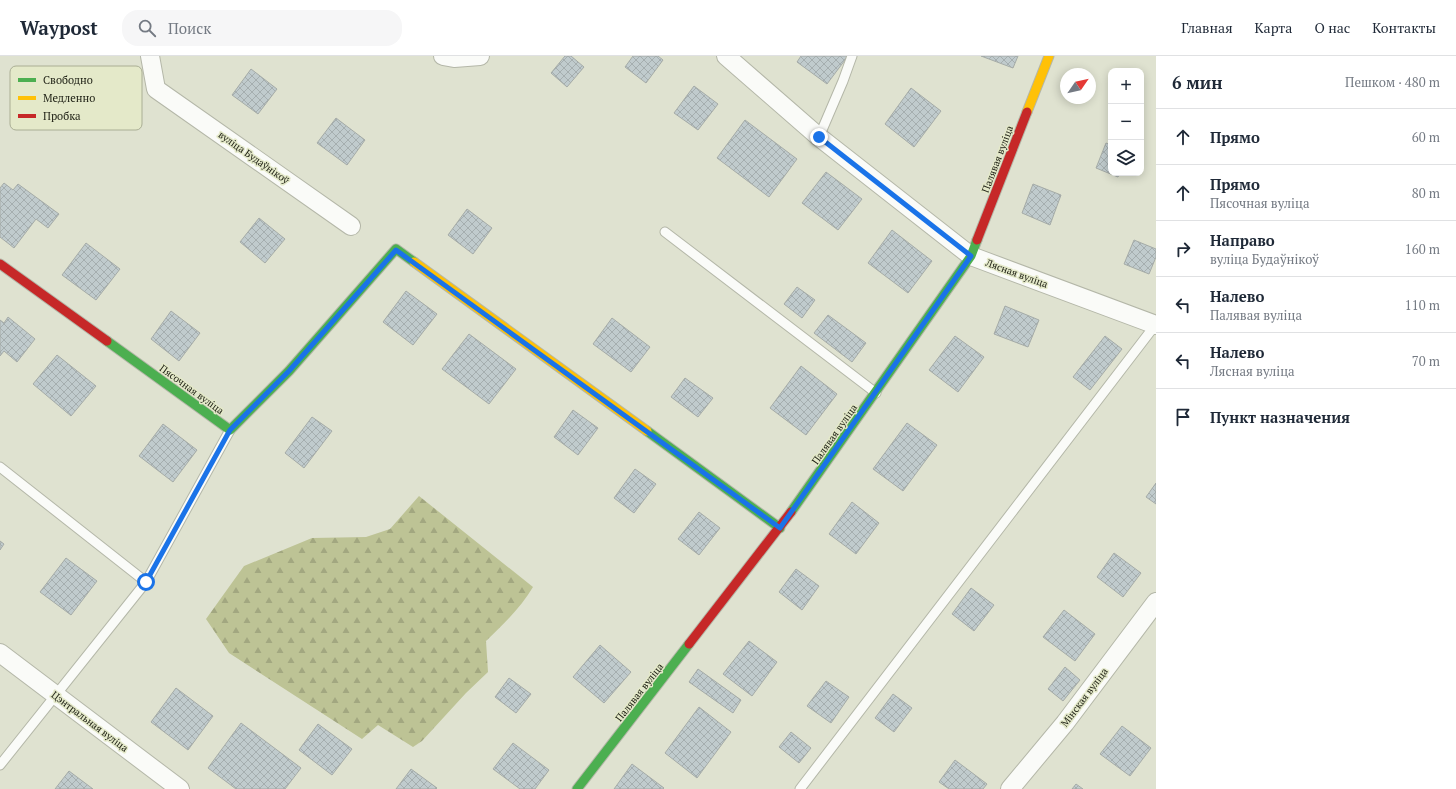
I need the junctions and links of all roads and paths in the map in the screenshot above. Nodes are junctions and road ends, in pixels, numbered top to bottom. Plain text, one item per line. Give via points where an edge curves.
1 (150, 56) edge
2 (444, 56) edge
3 (480, 56) edge
4 (726, 56) edge
5 (852, 56) edge
6 (1048, 56) edge
7 (819, 137) junction
8 (351, 226) dead end
9 (665, 232) dead end
10 (971, 256) junction
11 (0, 264) edge
12 (1156, 324) edge
13 (876, 393) junction
14 (230, 430) junction
15 (0, 467) edge
16 (780, 528) junction
17 (146, 582) junction
18 (1156, 602) edge
19 (0, 653) edge
20 (56, 695) junction
21 (0, 765) edge
22 (180, 789) edge
23 (577, 789) edge
24 (800, 789) edge
25 (1010, 789) edge

1 - 8 street, вуліца Будаўнікоў via 156,89
2 - 3 street
4 - 7 street, Лясная вуліца
5 - 7 lane
6 - 10 street, Палявая вуліца
7 - 10 street, Лясная вуліца
9 - 13 lane
10 - 12 street, Лясная вуліца
10 - 13 street, Палявая вуліца
11 - 14 street, Пясочная вуліца
12 - 24 lane
13 - 16 street, Палявая вуліца
14 - 16 street via 289,371 396,250
14 - 17 lane
15 - 17 lane
16 - 23 street, Палявая вуліца
17 - 20 lane
18 - 25 street, Мінская вуліца via 1065,723
19 - 20 street, Цэнтральная вуліца
20 - 21 lane
20 - 22 street, Цэнтральная вуліца

